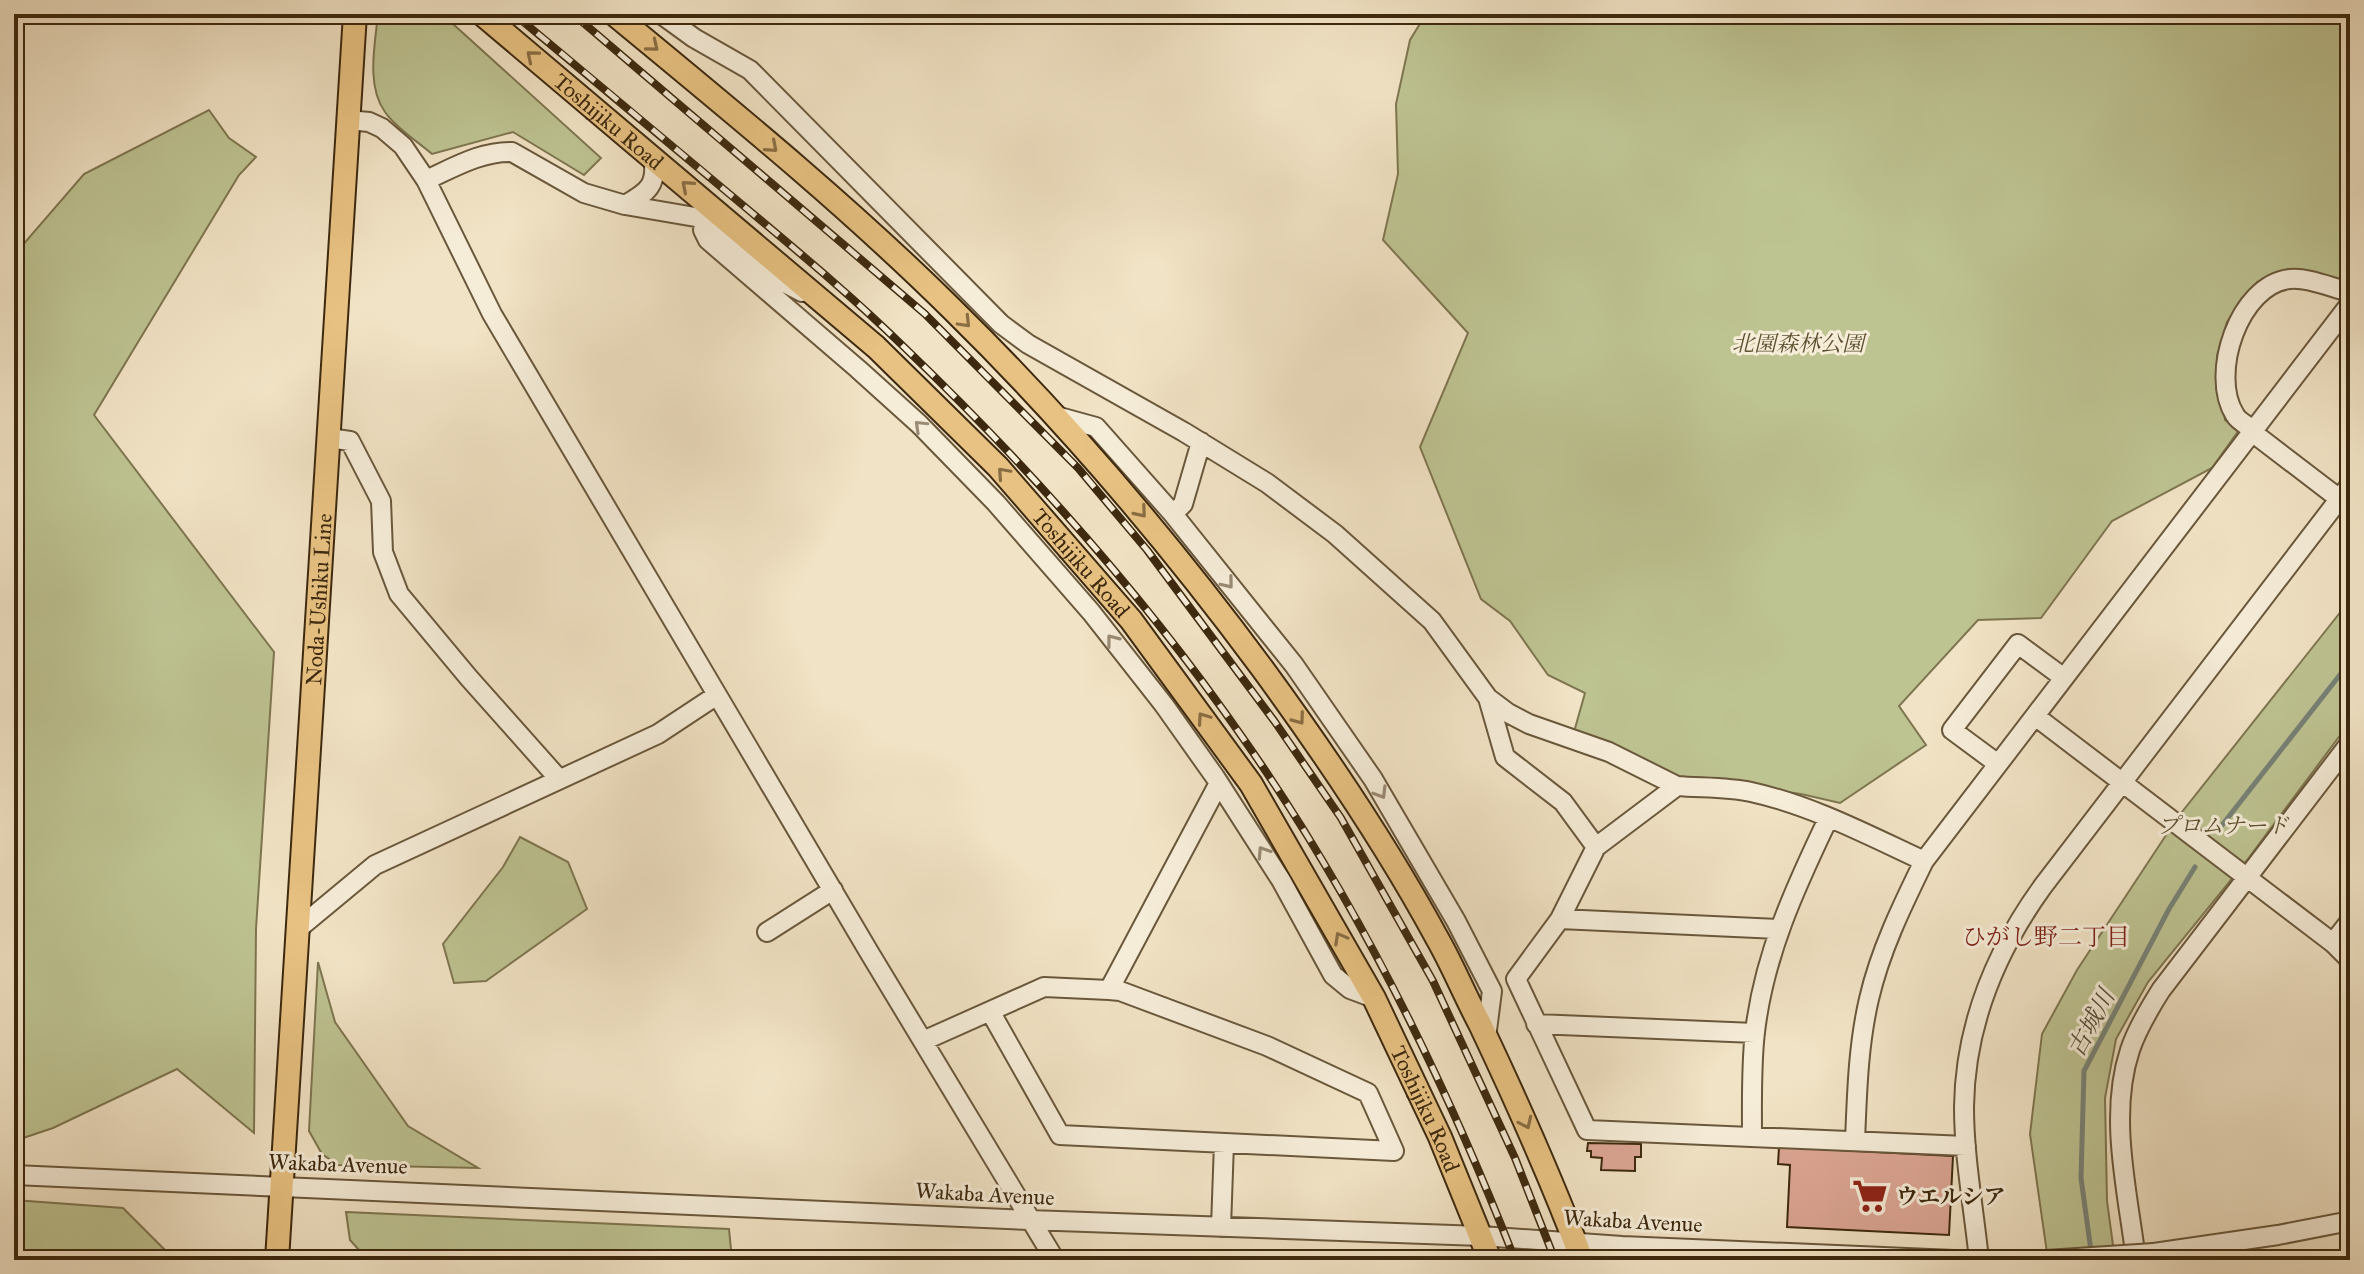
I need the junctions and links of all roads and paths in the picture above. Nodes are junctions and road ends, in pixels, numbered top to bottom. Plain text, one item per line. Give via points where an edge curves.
1 (355, 14) edge
2 (482, 14) edge
3 (614, 14) edge
4 (661, 14) edge
5 (348, 120) junction
6 (653, 157) junction
7 (426, 180) junction
8 (625, 205) junction
9 (708, 213) junction
10 (2350, 292) edge
11 (2350, 304) edge
12 (855, 329) junction
13 (851, 363) junction
14 (1056, 416) junction
15 (2253, 431) junction
16 (329, 438) junction
17 (1201, 442) junction
18 (2346, 497) edge
19 (1173, 514) junction
20 (2064, 678) junction
21 (717, 695) junction
22 (1488, 698) junction
23 (2035, 716) junction
24 (2350, 743) edge
25 (1998, 764) junction
26 (558, 778) junction
27 (1219, 783) junction
28 (2123, 783) junction
29 (1677, 786) junction
30 (1828, 819) junction
31 (1596, 847) junction
32 (1924, 861) junction
33 (2246, 878) junction
34 (833, 890) junction
35 (1560, 919) junction
36 (2350, 921) edge
37 (299, 928) junction
38 (1778, 929) junction
39 (767, 932) dead end
40 (2333, 943) junction
41 (2350, 960) edge
42 (1109, 990) junction
43 (1374, 998) junction
44 (990, 1011) junction
45 (1536, 1024) junction
46 (1755, 1033) junction
47 (1486, 1038) junction
48 (923, 1041) junction
49 (1752, 1136) junction
50 (1855, 1141) junction
51 (1224, 1143) junction
52 (1966, 1146) junction
53 (14, 1175) edge
54 (282, 1185) junction
55 (1029, 1220) junction
56 (2350, 1221) edge
57 (1221, 1227) junction
58 (1481, 1236) junction
59 (1579, 1252) edge
60 (277, 1260) edge
61 (1055, 1260) edge
62 (1490, 1260) edge
63 (1954, 1260) edge
64 (1979, 1260) edge
65 (2046, 1260) edge
66 (2136, 1260) edge

1 - 5 main road, Noda-Ushiku Line
6 -> 2 main road, Toshijiku Road
3 -> 14 main road via 854,218
4 - 17 street via 750,70 1001,324
5 - 7 street via 382,128 403,146
5 - 16 main road, Noda-Ushiku Line
6 - 8 street via 656,172 651,185
9 -> 6 main road, Toshijiku Road
7 - 8 street via 476,158 512,152 584,193
7 - 21 street via 492,314
8 - 9 street
9 - 12 main road, Toshijiku Road
9 - 13 street via 703,230 708,240
10 - 15 street via 2290,279 2259,293 2245,311 2228,354 2226,382 2235,416
11 - 15 street
12 - 13 street
43 -> 12 main road, Toshijiku Road via 1251,784 1131,620 998,467
27 -> 13 street via 1091,612 996,503
14 - 19 street via 1096,427
14 -> 47 main road via 1153,526 1308,730 1438,938
15 - 18 street
15 - 20 street
16 - 26 street via 350,441 381,501 383,552 399,594
16 - 37 main road, Noda-Ushiku Line
17 - 19 street via 1183,504
17 - 22 street via 1335,534 1407,598 1447,640
18 - 28 street
19 -> 47 street via 1294,665 1373,779 1492,991
20 - 23 street
20 - 25 street via 2018,644 1961,718 1952,730
21 - 26 street via 658,734
21 - 34 street
22 - 29 street via 1529,724 1609,752
22 - 31 street via 1505,757 1563,802
23 - 25 street
23 - 28 street
24 - 33 street
25 - 32 street
26 - 37 street via 375,865
27 - 42 street
43 -> 27 street via 1333,975
28 - 33 street
28 - 52 street via 2026,910 1996,964 1973,1035 1965,1093
29 - 30 street via 1749,791
29 - 31 street
30 - 32 street
30 - 38 street
31 - 35 street
32 - 50 street via 1882,954 1869,998
33 - 40 street
33 - 66 street via 2161,990 2130,1051 2121,1113
34 - 39 street
34 - 48 street
35 - 38 street
35 - 45 street via 1516,979
36 - 40 street
37 - 54 main road, Noda-Ushiku Line
38 - 46 street
40 - 41 street
42 - 44 street via 1044,987
42 - 51 street via 1267,1046 1368,1093 1394,1151
43 - 58 main road, Toshijiku Road
44 - 48 street
44 - 51 street via 1060,1135
45 - 46 street
45 - 49 street via 1587,1130
46 - 49 street
47 -> 59 main road
48 - 55 street
49 - 50 street
50 - 52 street
51 - 57 street
52 - 64 street
53 - 54 street, Wakaba Avenue
54 - 55 street, Wakaba Avenue
54 - 60 main road, Noda-Ushiku Line
55 - 57 street, Wakaba Avenue
55 - 61 street
56 - 65 street, bridge via 2154,1253
57 - 58 street, Wakaba Avenue
58 - 59 street, Wakaba Avenue
58 - 62 main road, Toshijiku Road
59 - 63 street, Wakaba Avenue

